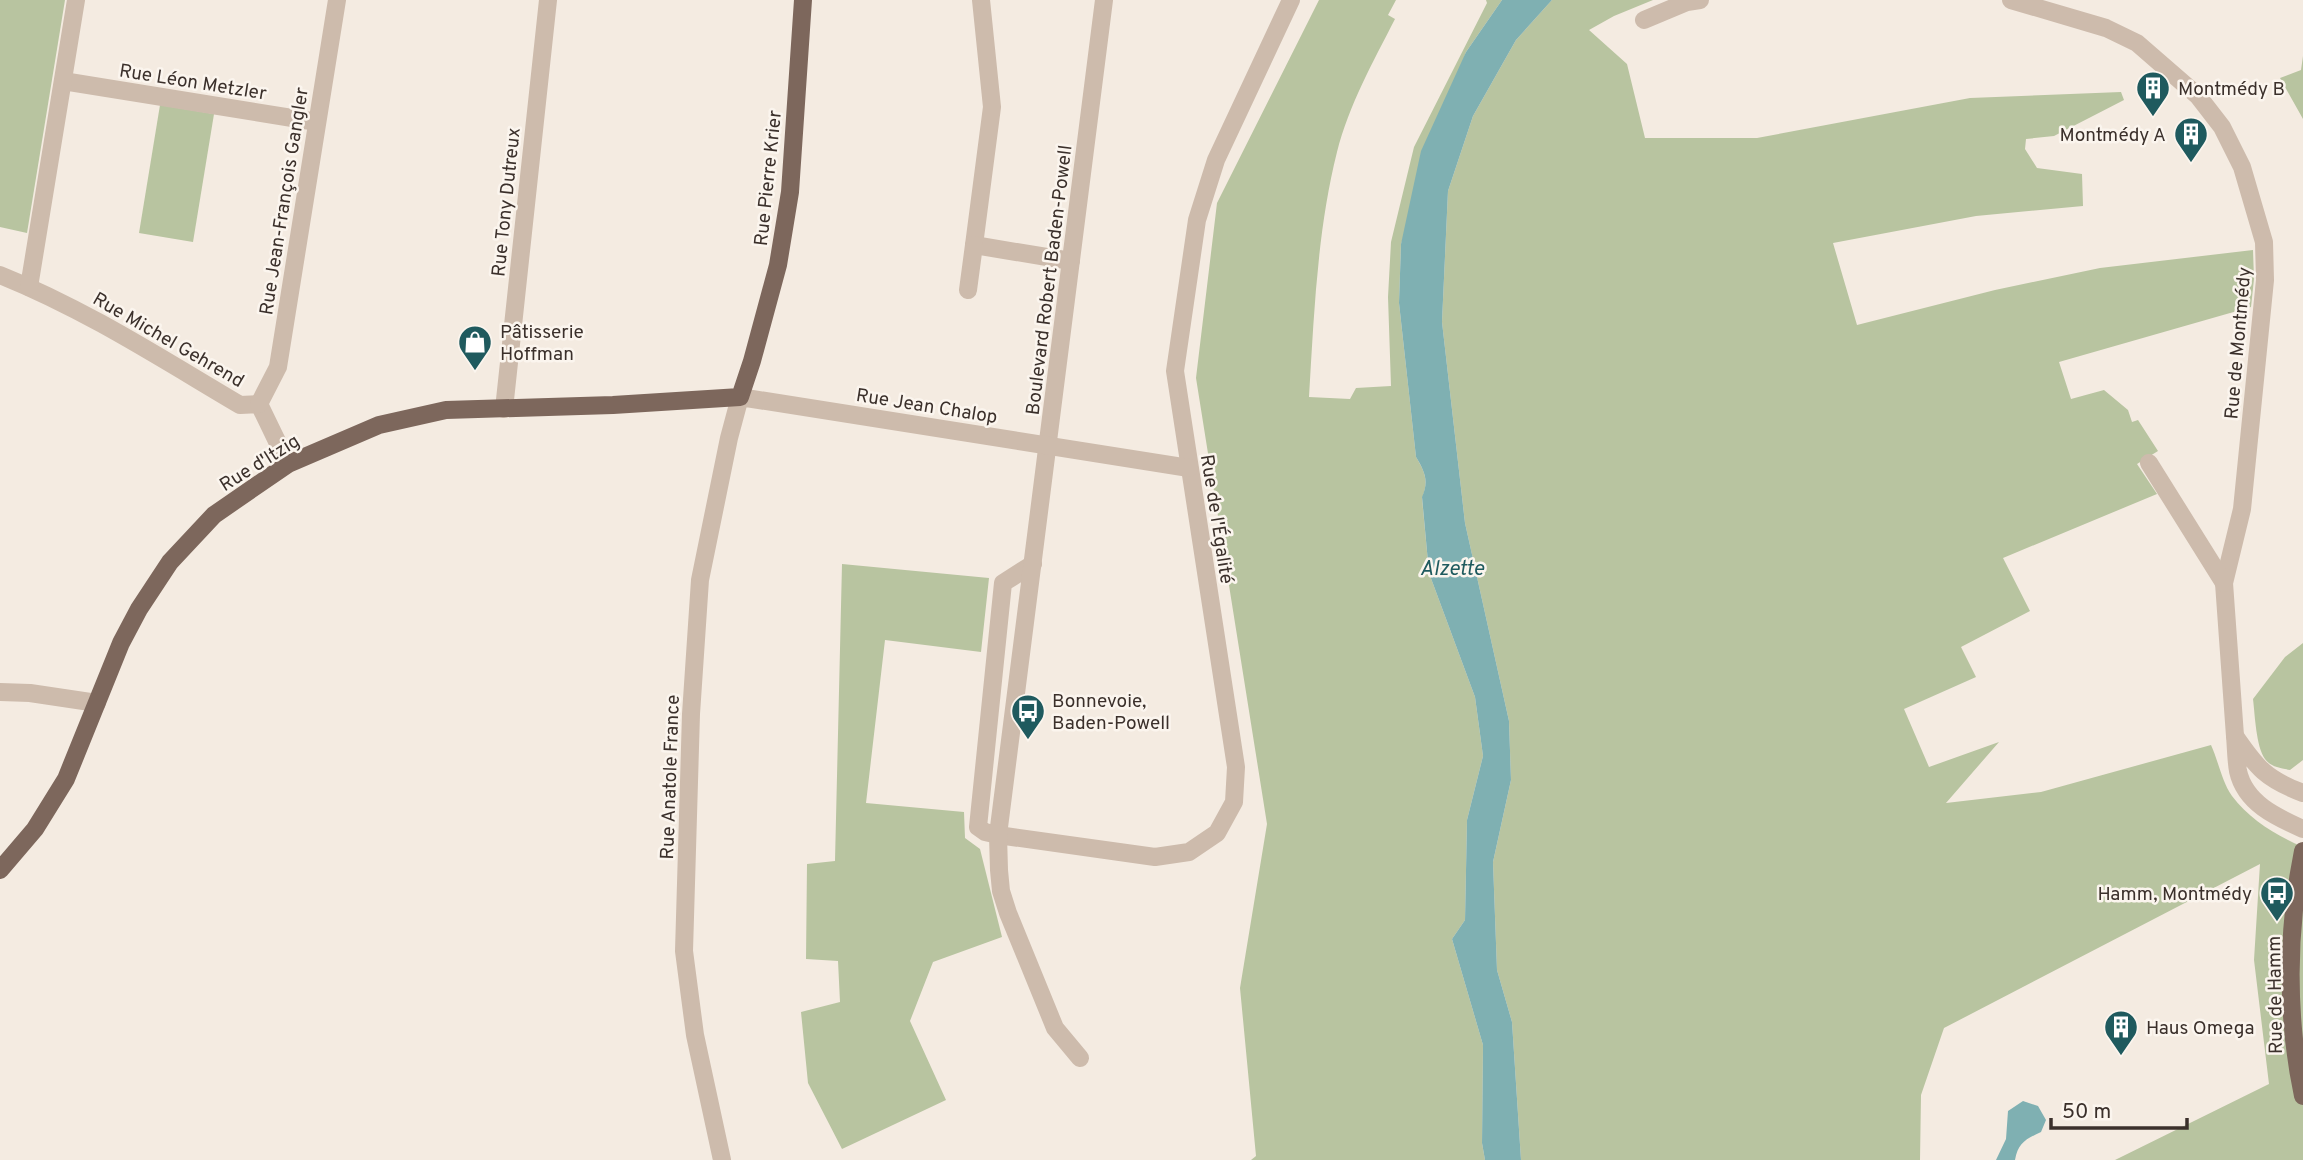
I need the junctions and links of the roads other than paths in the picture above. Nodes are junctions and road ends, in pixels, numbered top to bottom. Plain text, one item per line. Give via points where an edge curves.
1 (76, 0) edge
2 (337, 0) edge
3 (548, 0) edge
4 (803, 0) edge
5 (981, 0) edge
6 (1104, 0) edge
7 (1291, 0) edge
8 (1700, 0) edge
9 (2011, 0) edge
10 (1644, 19) dead end
11 (63, 81) junction
12 (317, 122) junction
13 (974, 245) junction
14 (1071, 261) junction
15 (0, 275) edge
16 (29, 287) junction
17 (968, 290) dead end
18 (740, 397) junction
19 (259, 404) junction
20 (504, 409) junction
21 (1048, 446) junction
22 (2149, 463) dead end
23 (288, 464) junction
24 (1189, 468) junction
25 (1032, 564) junction
26 (2224, 583) junction
27 (0, 692) edge
28 (97, 703) junction
29 (2235, 736) junction
30 (2303, 793) edge
31 (2303, 829) edge
32 (998, 835) junction
33 (2303, 851) edge
34 (0, 870) edge
35 (1080, 1058) dead end
36 (2303, 1096) edge
37 (722, 1160) edge

1 - 11 street
2 - 12 street, Rue Jean-François Gangler
3 - 20 street, Rue Tony Dutreux
4 - 18 main road, Rue Pierre Krier via 790,192 778,265
5 - 13 street via 992,107
6 - 14 street, Boulevard Robert Baden-Powell
7 - 24 street, Rue de l'Égalité via 1216,160 1197,220 1175,371
8 - 10 street
9 - 26 street, Rue de Montmédy via 2137,43 2198,96 2222,127 2242,167 2264,242 2265,280 2242,509
11 - 12 street, Rue Léon Metzler
11 - 16 street
12 - 19 street, Rue Jean-François Gangler via 278,367
13 - 14 street
13 - 17 street
14 - 21 street, Boulevard Robert Baden-Powell
15 - 16 street, Rue Michel Gehrend
16 - 19 street, Rue Michel Gehrend via 103,324 240,405
18 - 20 main road, Rue d'Itzig
18 - 21 street, Rue Jean Chalop
18 - 37 street, Rue Anatole France via 700,580 684,951 695,1035
19 - 23 street, Rue Michel Gehrend
20 - 23 main road, Rue d'Itzig via 473,408 379,425
21 - 24 street, Rue Jean Chalop
21 - 25 street, Boulevard Robert Baden-Powell
22 - 26 street
23 - 28 main road, Rue d'Itzig via 214,515 170,562 121,643
24 - 32 street, Rue de l'Égalité via 1236,767 1234,802 1217,833 1189,852 1155,857
25 - 32 street, Boulevard Robert Baden-Powell
25 - 32 street via 1003,583 978,827
26 - 29 street, Rue de Montmédy
27 - 28 street
28 - 34 main road, Rue d'Itzig via 66,779 35,830
29 - 30 street via 2264,774
29 - 31 street, Rue de Montmédy via 2238,773 2252,799 2273,816
32 - 35 street, Boulevard Robert Baden-Powell via 1001,891 1008,913 1055,1028
33 - 36 main road, Rue de Hamm via 2290,962 2293,1030

